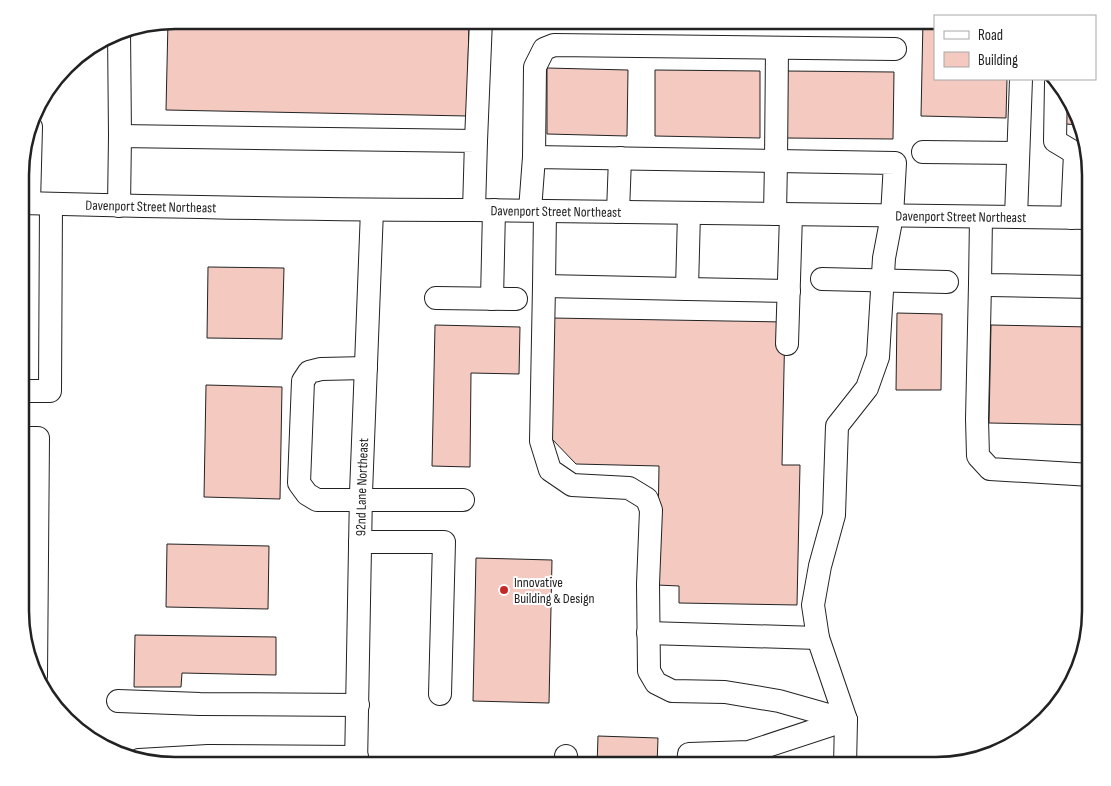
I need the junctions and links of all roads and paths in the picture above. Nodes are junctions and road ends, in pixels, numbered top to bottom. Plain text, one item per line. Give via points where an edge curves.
1 (480, 29) edge
2 (119, 40) edge
3 (777, 48) junction
4 (895, 49) dead end
5 (1021, 80) edge
6 (1056, 91) edge
7 (120, 136) junction
8 (476, 141) junction
9 (32, 147) edge
10 (923, 152) dead end
11 (1081, 153) edge
12 (1018, 154) junction
13 (1081, 155) edge
14 (534, 157) junction
15 (620, 158) junction
16 (776, 161) junction
17 (34, 203) edge
18 (119, 206) junction
19 (372, 210) junction
20 (484, 210) junction
21 (538, 211) junction
22 (618, 212) junction
23 (688, 213) junction
24 (783, 214) junction
25 (892, 216) junction
26 (981, 217) junction
27 (1016, 217) junction
28 (1081, 218) edge
29 (822, 279) dead end
30 (883, 280) junction
31 (947, 282) dead end
32 (980, 284) junction
33 (544, 286) junction
34 (1082, 287) edge
35 (686, 289) junction
36 (789, 291) junction
37 (436, 298) dead end
38 (492, 299) junction
39 (516, 299) dead end
40 (787, 344) dead end
41 (366, 368) junction
42 (29, 391) edge
43 (29, 438) edge
44 (1082, 474) edge
45 (361, 500) junction
46 (463, 500) dead end
47 (360, 542) junction
48 (648, 633) junction
49 (818, 638) junction
50 (36, 658) edge
51 (440, 694) dead end
52 (118, 701) dead end
53 (358, 705) junction
54 (846, 720) junction
55 (768, 756) edge
56 (190, 757) edge
57 (238, 757) edge
58 (357, 757) edge
59 (689, 757) edge
60 (845, 757) edge

1 - 8 street
2 - 7 street
3 - 4 street
3 - 14 street via 554,45 544,49 535,67
3 - 16 street
5 - 12 street
6 - 11 street via 1055,141
7 - 8 street
7 - 18 street
8 - 20 street
9 - 17 street
10 - 12 street
12 - 27 street
13 - 28 street
14 - 15 street
14 - 21 street
15 - 16 street
15 - 22 street
16 - 24 street
16 - 25 street via 895,163
17 - 18 street, Davenport Street Northeast
17 - 42 street via 50,391
18 - 19 street, Davenport Street Northeast
19 - 20 street, Davenport Street Northeast
19 - 41 street, 92nd Lane Northeast
20 - 21 street, Davenport Street Northeast
20 - 38 street
21 - 22 street, Davenport Street Northeast
21 - 33 street
22 - 23 street, Davenport Street Northeast
23 - 24 street, Davenport Street Northeast
23 - 35 street
24 - 25 street, Davenport Street Northeast
24 - 36 street
25 - 26 street, Davenport Street Northeast
25 - 30 street
26 - 27 street, Davenport Street Northeast
26 - 32 street
27 - 28 street, Davenport Street Northeast
29 - 30 street
30 - 31 street
30 - 49 street via 878,357 867,388 837,426 834,515 813,605
32 - 34 street
32 - 44 street via 978,456 990,469
33 - 35 street
33 - 48 street via 541,441 550,470 572,485 629,488 646,499 651,510
35 - 36 street
36 - 40 street
37 - 38 street
38 - 39 street
41 - 45 street, 92nd Lane Northeast
41 - 45 street via 320,368 309,372 302,381 299,483 307,494 317,500
43 - 50 street via 38,438
45 - 46 street
45 - 47 street, 92nd Lane Northeast
47 - 51 street via 444,542
47 - 53 street, 92nd Lane Northeast
48 - 49 street
48 - 54 street via 649,671 656,683 672,691 725,692 779,701
49 - 54 street
52 - 53 street
53 - 58 street, 92nd Lane Northeast
54 - 55 street
54 - 60 street
55 - 59 street via 749,752 689,754
56 - 57 street

